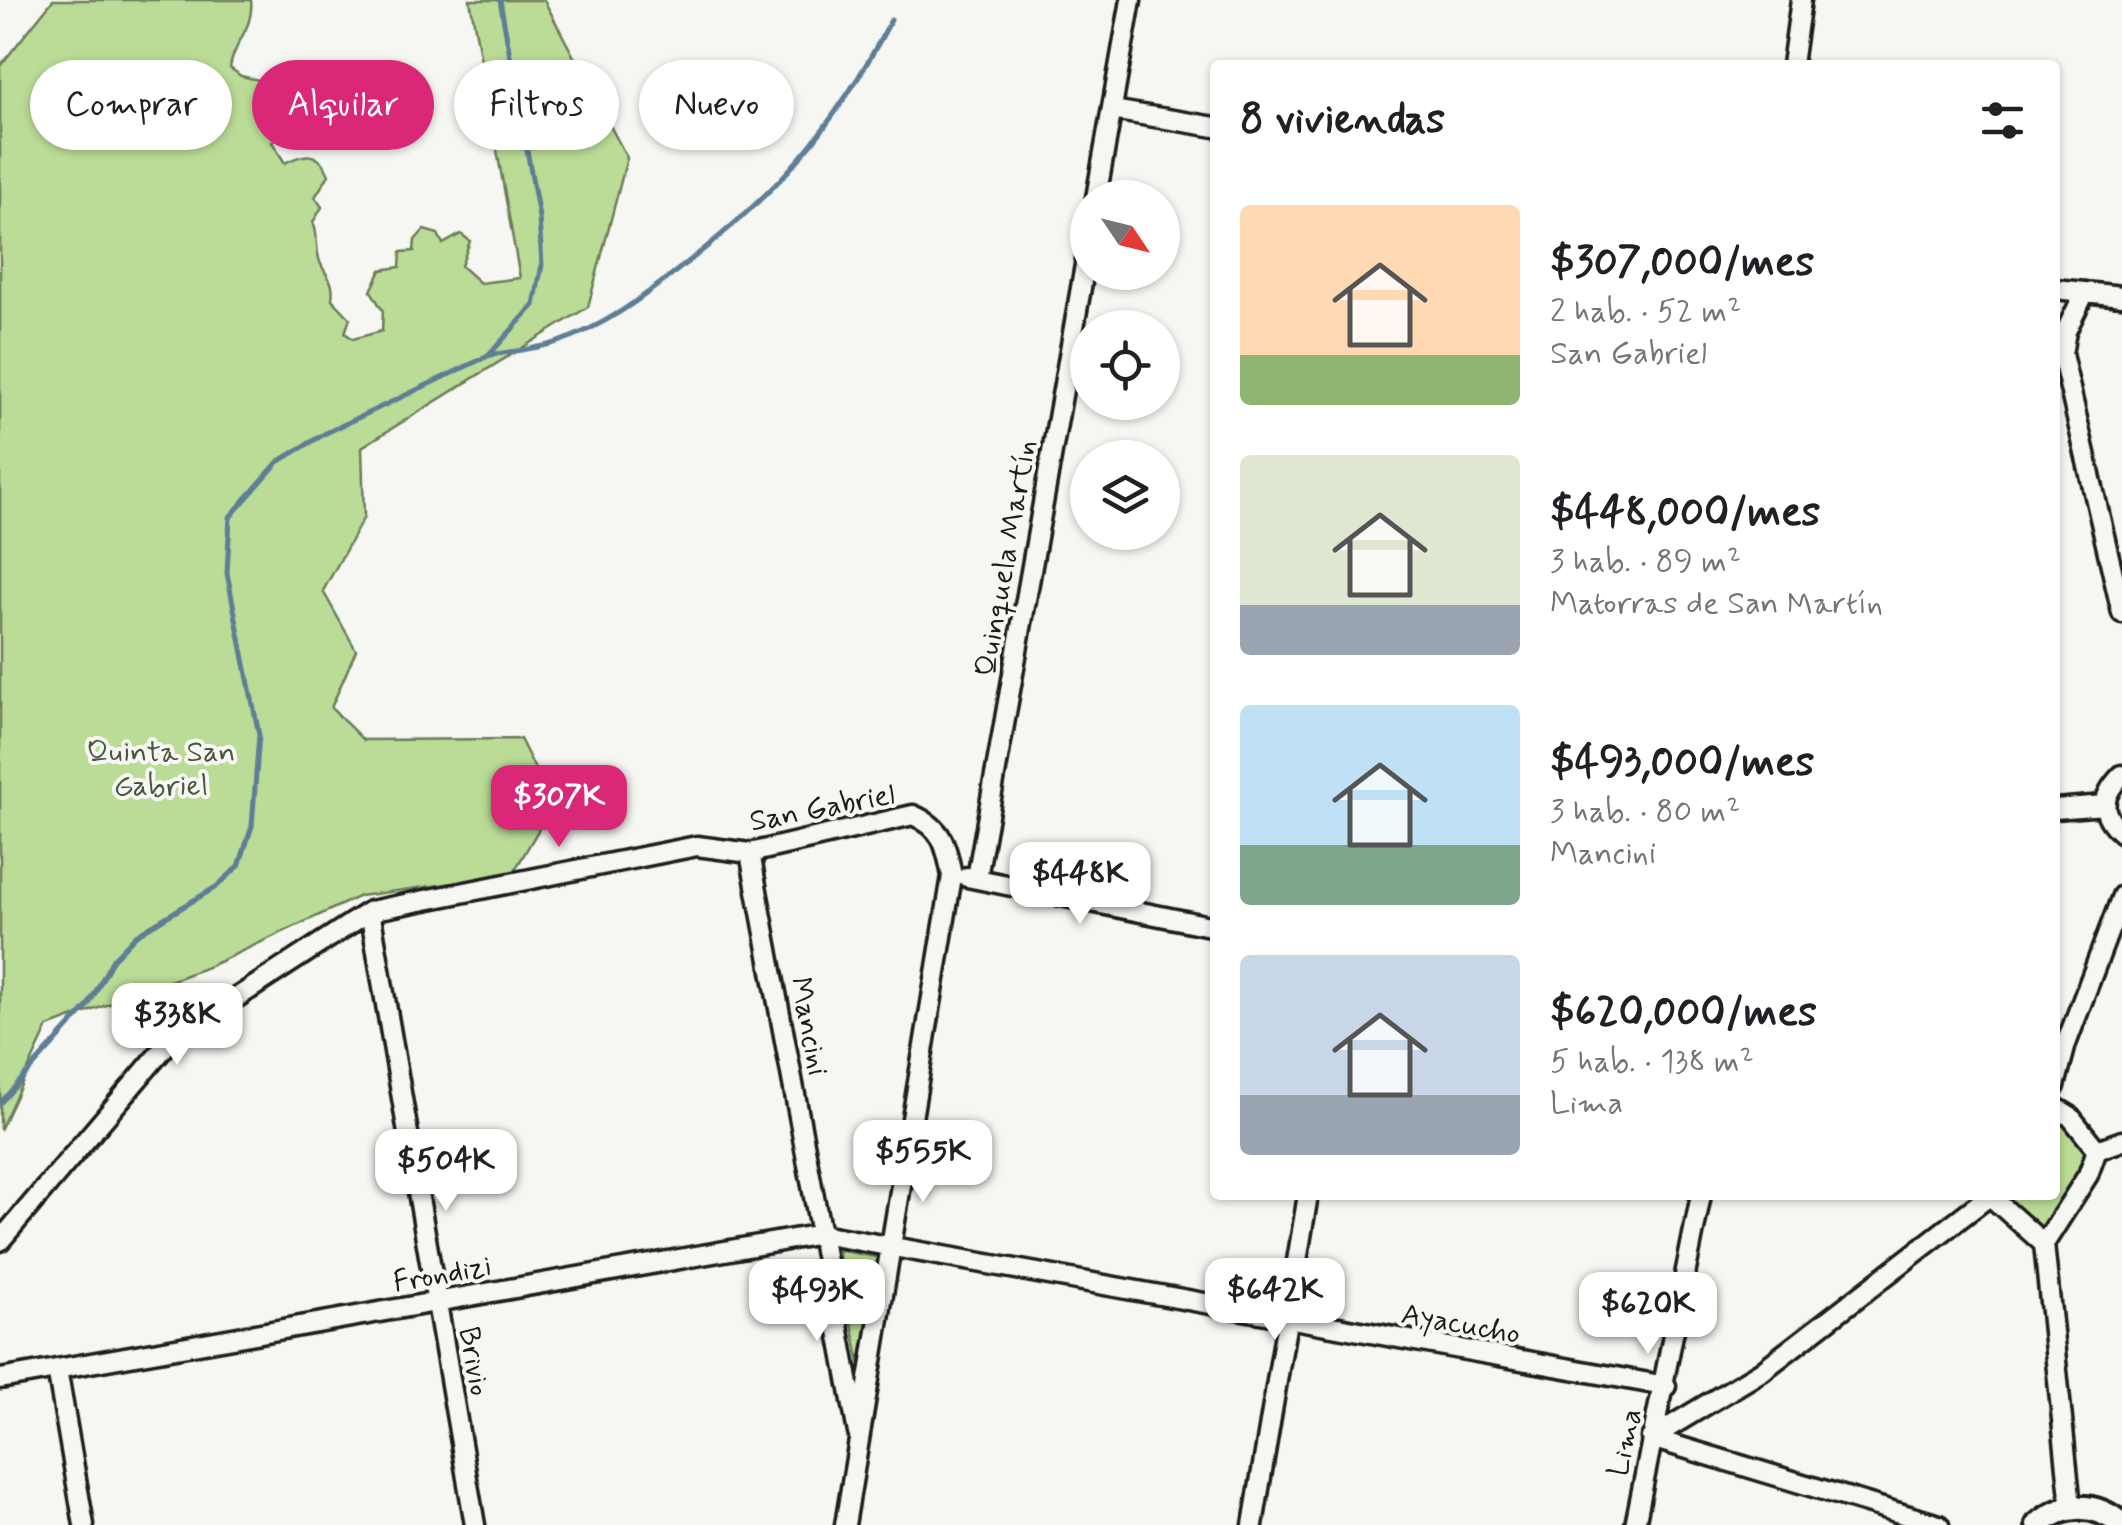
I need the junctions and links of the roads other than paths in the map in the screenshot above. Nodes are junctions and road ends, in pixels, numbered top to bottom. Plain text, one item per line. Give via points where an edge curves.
1 (1131, 0) edge
2 (1802, 0) edge
3 (1793, 60) edge
4 (1112, 110) junction
5 (1210, 126) edge
6 (1099, 180) edge
7 (2060, 289) edge
8 (1081, 290) edge
9 (2085, 292) junction
10 (2122, 296) edge
11 (2122, 614) edge
12 (2122, 775) edge
13 (2104, 805) junction
14 (2060, 808) edge
15 (2122, 834) edge
16 (750, 853) junction
17 (952, 876) junction
18 (977, 878) junction
19 (2122, 896) edge
20 (370, 912) junction
21 (1210, 927) edge
22 (2060, 1067) edge
23 (2060, 1110) edge
24 (2122, 1141) edge
25 (2097, 1150) junction
26 (1307, 1200) edge
27 (1700, 1200) edge
28 (1983, 1200) edge
29 (1995, 1200) edge
30 (821, 1234) junction
31 (0, 1240) edge
32 (2044, 1244) junction
33 (892, 1249) junction
34 (436, 1302) junction
35 (1287, 1321) junction
36 (57, 1369) junction
37 (0, 1379) edge
38 (1666, 1386) junction
39 (1651, 1438) junction
40 (860, 1444) junction
41 (2071, 1508) junction
42 (84, 1525) edge
43 (475, 1525) edge
44 (845, 1525) edge
45 (1254, 1525) edge
46 (1636, 1525) edge
47 (1938, 1525) edge
48 (2038, 1525) edge
49 (2122, 1525) edge

1 - 4 street
2 - 3 street
4 - 5 street
4 - 6 street
7 - 9 street
8 - 18 street, Quinquela Martín
9 - 10 street
9 - 11 street via 2062,354
12 - 13 street
13 - 14 street
13 - 15 street via 2106,818
16 - 17 street, San Gabriel via 913,815 945,838
16 - 20 street, San Gabriel via 697,846
16 - 30 street, Mancini
17 - 18 street
17 - 33 street
18 - 21 street
19 - 22 street
20 - 31 street via 170,1041
20 - 34 street, Brivio
23 - 25 street
24 - 25 street
25 - 32 street
26 - 35 street
27 - 38 street, Lima
28 - 39 street via 1762,1371
29 - 32 street
30 - 33 street, Frondizi
30 - 34 street, Frondizi
30 - 40 street, Mancini
32 - 41 street
33 - 35 street, Ayacucho
33 - 40 street
34 - 36 street, Frondizi
34 - 43 street, Brivio
35 - 38 street, Ayacucho
35 - 45 street
36 - 37 street, Frondizi
36 - 42 street
38 - 39 street, Lima
39 - 46 street, Lima
39 - 47 street
40 - 44 street
41 - 48 street
41 - 49 street via 2092,1508

